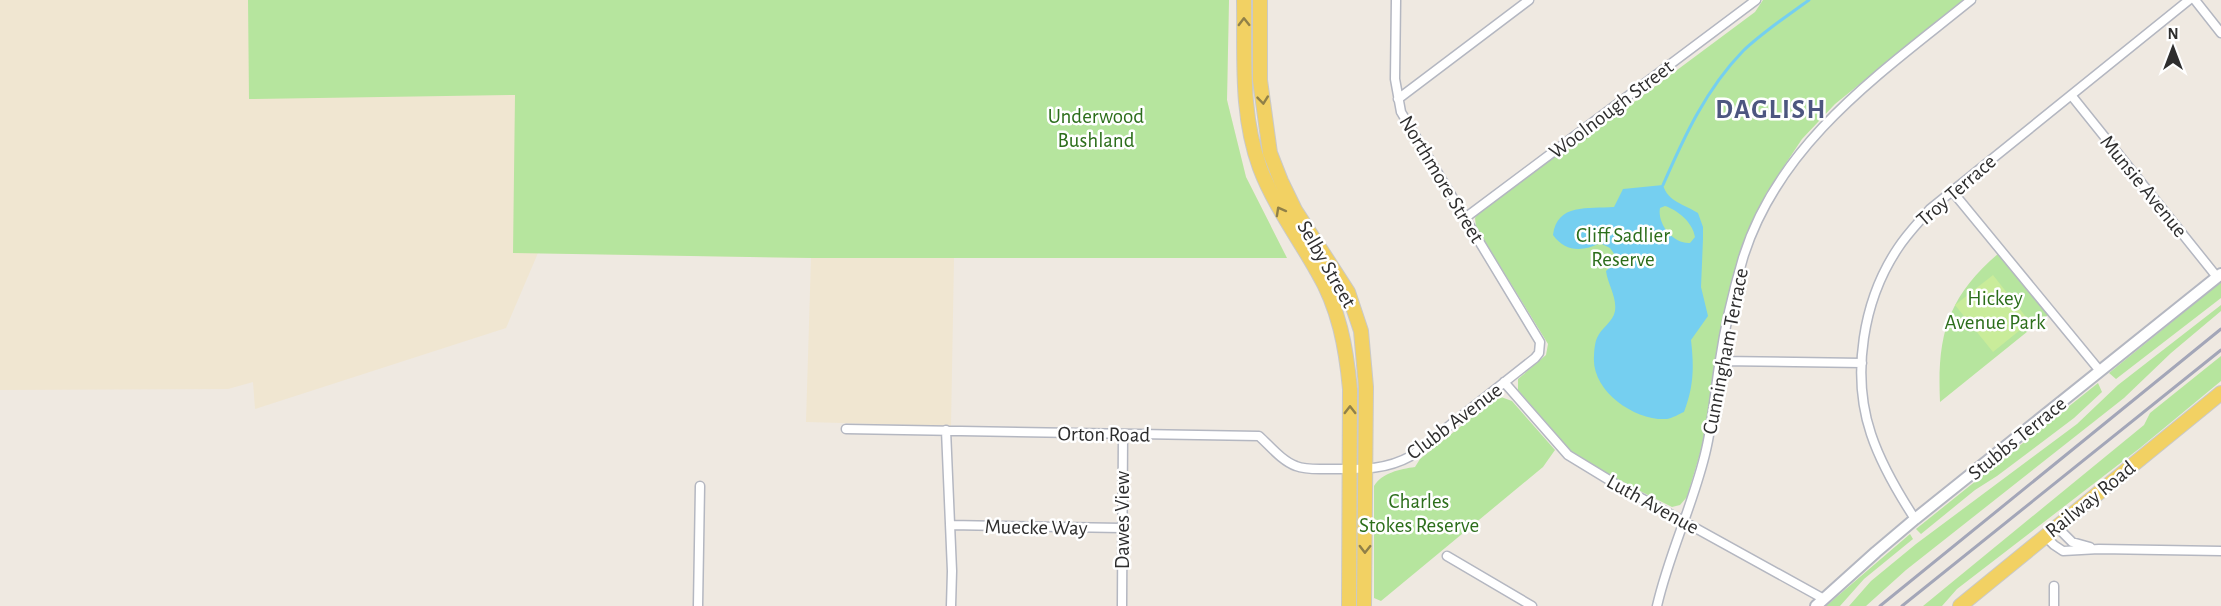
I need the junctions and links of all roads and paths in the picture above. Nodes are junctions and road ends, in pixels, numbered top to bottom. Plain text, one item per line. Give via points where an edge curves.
1 (1244, 0) edge
2 (1260, 0) edge
3 (1396, 0) edge
4 (1529, 0) edge
5 (1756, 0) edge
6 (1971, 0) edge
7 (2189, 0) edge
8 (2195, 0) edge
9 (2221, 33) edge
10 (2071, 95) junction
11 (1398, 99) junction
12 (1952, 190) junction
13 (1465, 218) junction
14 (2219, 275) edge
15 (1361, 331) junction
16 (1343, 337) junction
17 (1540, 342) joint
18 (1720, 361) junction
19 (1862, 363) junction
20 (2100, 371) junction
21 (1504, 382) junction
22 (2221, 393) edge
23 (846, 429) dead end
24 (946, 430) junction
25 (1123, 434) junction
26 (1350, 469) junction
27 (1365, 469) junction
28 (700, 486) dead end
29 (1915, 519) junction
30 (1683, 520) junction
31 (950, 525) junction
32 (2056, 526) junction
33 (1122, 528) junction
34 (2044, 536) junction
35 (2099, 549) junction
36 (2221, 551) edge
37 (1446, 556) dead end
38 (2054, 586) dead end
39 (1820, 602) edge
40 (698, 606) edge
41 (951, 606) edge
42 (1122, 606) edge
43 (1349, 606) edge
44 (1364, 606) edge
45 (1532, 606) edge
46 (1657, 606) edge
47 (1960, 606) edge
48 (2054, 606) edge

16 -> 1 main road, Selby Street via 1318,272 1268,188 1253,146 1245,106
2 -> 15 main road, Selby Street via 1260,80 1270,153 1295,210 1348,292
3 - 11 street, Northmore Street
4 - 11 street
5 - 13 street, Woolnough Street
6 - 18 street, Cunningham Terrace via 1839,109 1789,166 1761,214 1744,257
7 - 10 street, Troy Terrace
8 - 9 street
10 - 12 street, Troy Terrace
10 - 14 street, Munsie Avenue
11 - 13 street, Northmore Street via 1401,112
12 - 19 street, Troy Terrace via 1910,232 1887,266 1869,314
12 - 20 street
13 - 17 street, Northmore Street
14 - 20 street, Stubbs Terrace
15 - 16 main road
15 - 27 main road, Selby Street via 1366,387
26 -> 16 main road, Selby Street via 1350,389
17 - 21 street, Clubb Avenue via 1535,358
18 - 19 street
18 - 30 street, Cunningham Terrace via 1706,451
19 - 29 street, Troy Terrace via 1870,432
20 - 29 street, Stubbs Terrace
21 - 27 street, Clubb Avenue via 1411,456
21 - 30 street, Luth Avenue via 1568,455
22 - 32 main road, Railway Road
23 - 24 street, Orton Road
24 - 25 street, Orton Road
24 - 31 street
25 - 26 street, Orton Road via 1259,436 1297,466
25 - 33 street, Dawes View
26 - 27 street, Clubb Avenue
26 - 43 main road, Selby Street
27 -> 44 main road, Selby Street
28 - 40 street
29 - 39 street, Stubbs Terrace
30 - 39 street, Luth Avenue
30 - 46 street, Cunningham Terrace
31 - 33 street, Muecke Way
31 - 41 street
32 - 34 main road, Railway Road
32 - 35 street via 2072,542
33 - 42 street, Dawes View
34 - 35 street via 2063,550
34 - 47 main road, Railway Road
35 - 36 street
37 - 45 street
38 - 48 street

